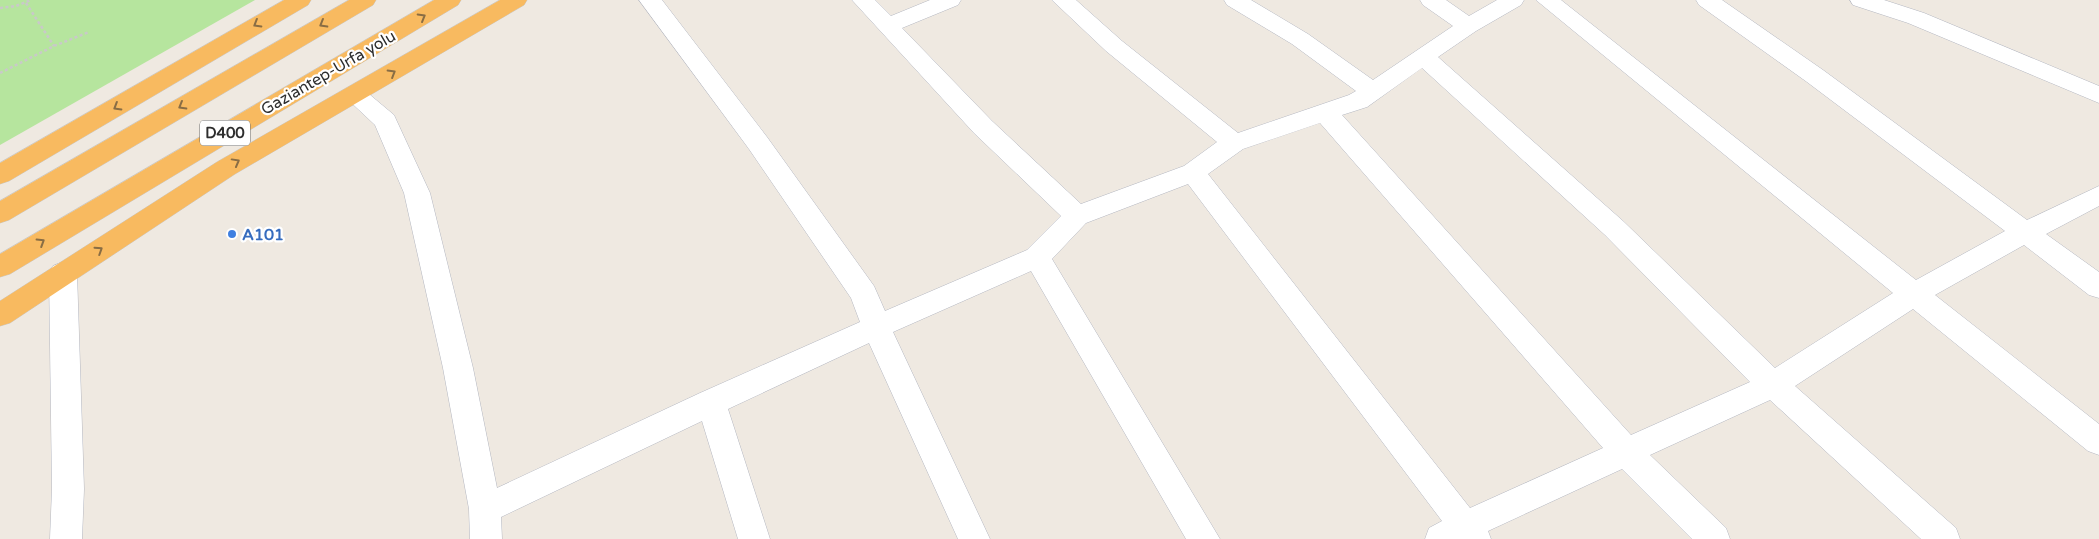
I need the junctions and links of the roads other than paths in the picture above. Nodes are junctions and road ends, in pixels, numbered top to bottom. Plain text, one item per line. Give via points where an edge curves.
1 (300, 0) edge
2 (365, 0) edge
3 (450, 0) edge
4 (516, 0) edge
5 (650, 0) edge
6 (863, 0) edge
7 (950, 0) edge
8 (1063, 0) edge
9 (1235, 0) edge
10 (1431, 0) edge
11 (1513, 0) edge
12 (1547, 0) edge
13 (1707, 0) edge
14 (1861, 0) edge
15 (888, 25) junction
16 (1468, 26) junction
17 (1424, 57) junction
18 (1372, 91) junction
19 (355, 95) junction
20 (2099, 95) edge
21 (1324, 111) junction
22 (1234, 143) junction
23 (1193, 172) junction
24 (0, 175) edge
25 (2099, 195) edge
26 (0, 213) edge
27 (1076, 216) junction
28 (2024, 233) junction
29 (1037, 257) junction
30 (0, 268) edge
31 (63, 273) junction
32 (2099, 288) edge
33 (1912, 295) junction
34 (0, 315) edge
35 (877, 328) junction
36 (1773, 385) junction
37 (711, 402) junction
38 (2099, 442) edge
39 (1626, 452) junction
40 (485, 509) junction
41 (1460, 535) edge
42 (66, 539) edge
43 (486, 539) edge
44 (754, 539) edge
45 (974, 539) edge
46 (1204, 539) edge
47 (1714, 539) edge
48 (1944, 539) edge

1 -> 24 highway
2 -> 26 highway, D400
30 -> 3 highway, Gaziantep-Urfa yolu / D400
19 -> 4 highway
5 - 35 street via 758,143 864,294
6 - 15 street
7 - 15 street
8 - 22 street via 1114,46
9 - 18 street via 1300,39
10 - 16 street
11 - 16 street
12 - 33 street
13 - 28 street
14 - 20 street via 1916,18
15 - 27 street via 983,127
16 - 17 street
17 - 18 street
17 - 36 street via 1614,228
18 - 21 street via 1358,101
31 -> 19 highway via 226,168
19 - 40 street via 384,121 418,193 434,276 458,368
21 - 22 street
21 - 39 street
22 - 23 street
23 - 27 street
23 - 41 street
25 - 28 street
27 - 29 street
28 - 32 street
28 - 33 street
29 - 35 street
29 - 46 street
31 - 34 highway
31 - 42 street via 68,489
33 - 36 street
33 - 38 street
35 - 37 street
35 - 45 street
36 - 39 street
36 - 48 street
37 - 40 street
37 - 44 street
39 - 41 street
39 - 47 street
40 - 43 street

